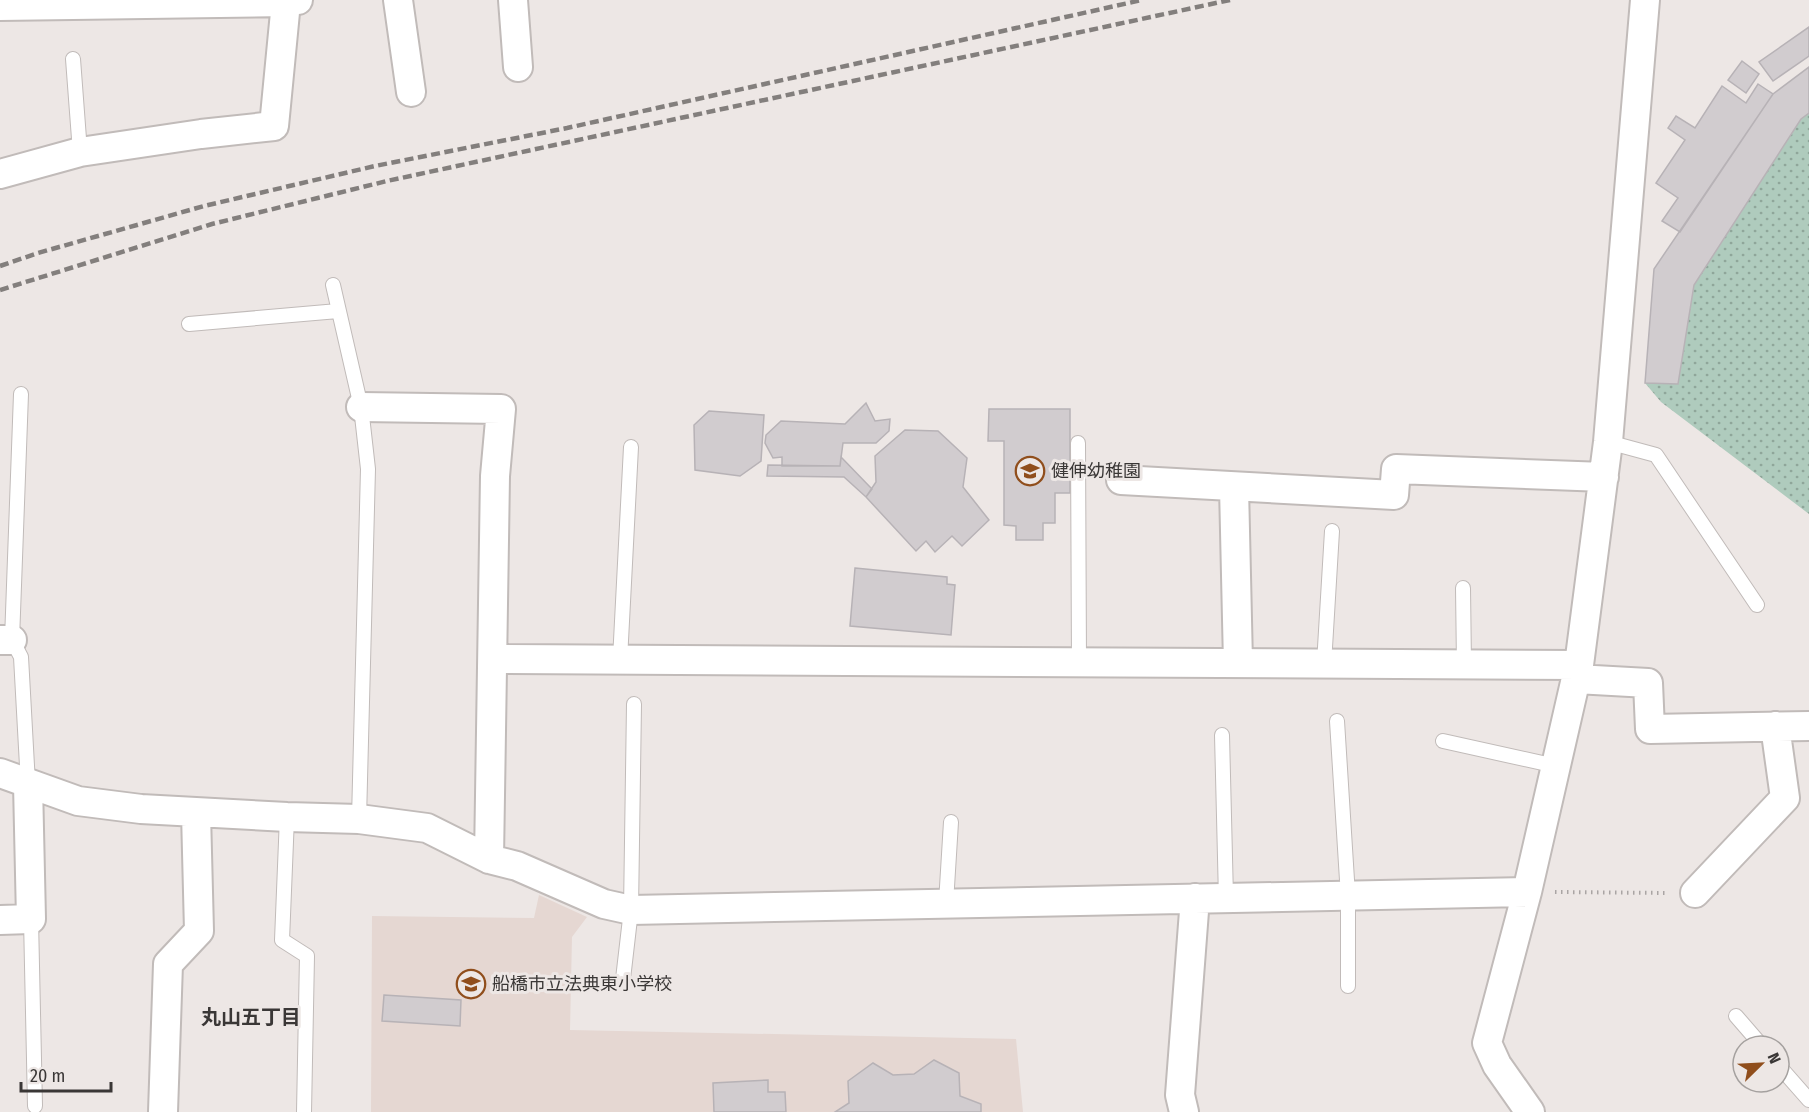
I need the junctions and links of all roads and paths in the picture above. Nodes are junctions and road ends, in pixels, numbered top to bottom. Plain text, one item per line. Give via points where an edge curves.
1 (398, 0) edge
2 (513, 0) edge
3 (1645, 0) edge
4 (292, 1) edge
5 (0, 6) edge
6 (73, 59) dead end
7 (518, 67) dead end
8 (411, 92) dead end
9 (80, 152) junction
10 (0, 174) edge
11 (333, 285) dead end
12 (338, 311) junction
13 (189, 324) dead end
14 (21, 394) dead end
15 (360, 407) junction
16 (1078, 442) dead end
17 (1608, 442) junction
18 (631, 447) dead end
19 (1604, 477) junction
20 (1121, 480) dead end
21 (1234, 486) junction
22 (1332, 531) dead end
23 (1463, 588) dead end
24 (1757, 604) dead end
25 (6, 640) edge
26 (493, 659) junction
27 (620, 660) junction
28 (1079, 663) junction
29 (1238, 663) junction
30 (1324, 664) junction
31 (1464, 665) junction
32 (1577, 672) junction
33 (634, 704) dead end
34 (1337, 721) dead end
35 (1775, 726) junction
36 (1809, 726) edge
37 (1221, 735) dead end
38 (1443, 741) dead end
39 (1556, 766) junction
40 (0, 773) edge
41 (28, 784) junction
42 (196, 813) junction
43 (287, 818) junction
44 (359, 819) junction
45 (951, 822) dead end
46 (489, 859) junction
47 (1527, 892) junction
48 (1695, 893) joint
49 (1348, 896) junction
50 (1195, 898) junction
51 (1226, 898) junction
52 (946, 903) junction
53 (631, 910) junction
54 (31, 919) junction
55 (0, 920) edge
56 (623, 979) dead end
57 (1348, 986) dead end
58 (1736, 1016) dead end
59 (1752, 1034) edge
60 (1791, 1080) edge
61 (1809, 1100) edge
62 (35, 1106) dead end
63 (163, 1112) edge
64 (304, 1112) edge
65 (1184, 1112) edge
66 (1530, 1112) edge

1 - 8 street
2 - 7 street
3 - 17 street
4 - 5 street
4 - 9 street via 274,126
6 - 9 lane
9 - 10 street
11 - 12 lane
12 - 13 lane
12 - 15 lane
14 - 25 lane
15 - 26 street via 501,409 495,476
15 - 44 lane via 368,469
16 - 28 lane
17 - 19 street
17 - 24 lane via 1656,454
18 - 27 lane
19 - 21 street via 1396,469 1394,495
19 - 32 street
20 - 21 street
21 - 29 street
22 - 30 lane
23 - 31 lane
25 - 41 lane via 21,657
26 - 27 street
26 - 46 street
27 - 28 street
28 - 29 street
29 - 30 street
30 - 31 street
31 - 32 street
32 - 35 street via 1648,683 1650,729
32 - 39 street
33 - 53 lane
34 - 49 lane
35 - 36 street
35 - 48 street via 1785,798
37 - 51 lane
38 - 39 lane
39 - 47 street
40 - 41 street
41 - 42 street via 78,801
41 - 54 street
42 - 43 street
42 - 63 street via 199,931 168,964
43 - 44 street
43 - 64 lane via 282,940 307,956
44 - 46 street via 427,828
45 - 52 lane
46 - 53 street via 517,866 604,904
47 - 48 path
47 - 49 street
47 - 66 street via 1487,1043 1497,1065
49 - 51 street
49 - 57 lane
50 - 51 street
50 - 52 street
50 - 65 street via 1180,1095
52 - 53 street
53 - 56 lane
54 - 55 street
54 - 62 lane
58 - 59 lane
60 - 61 lane

